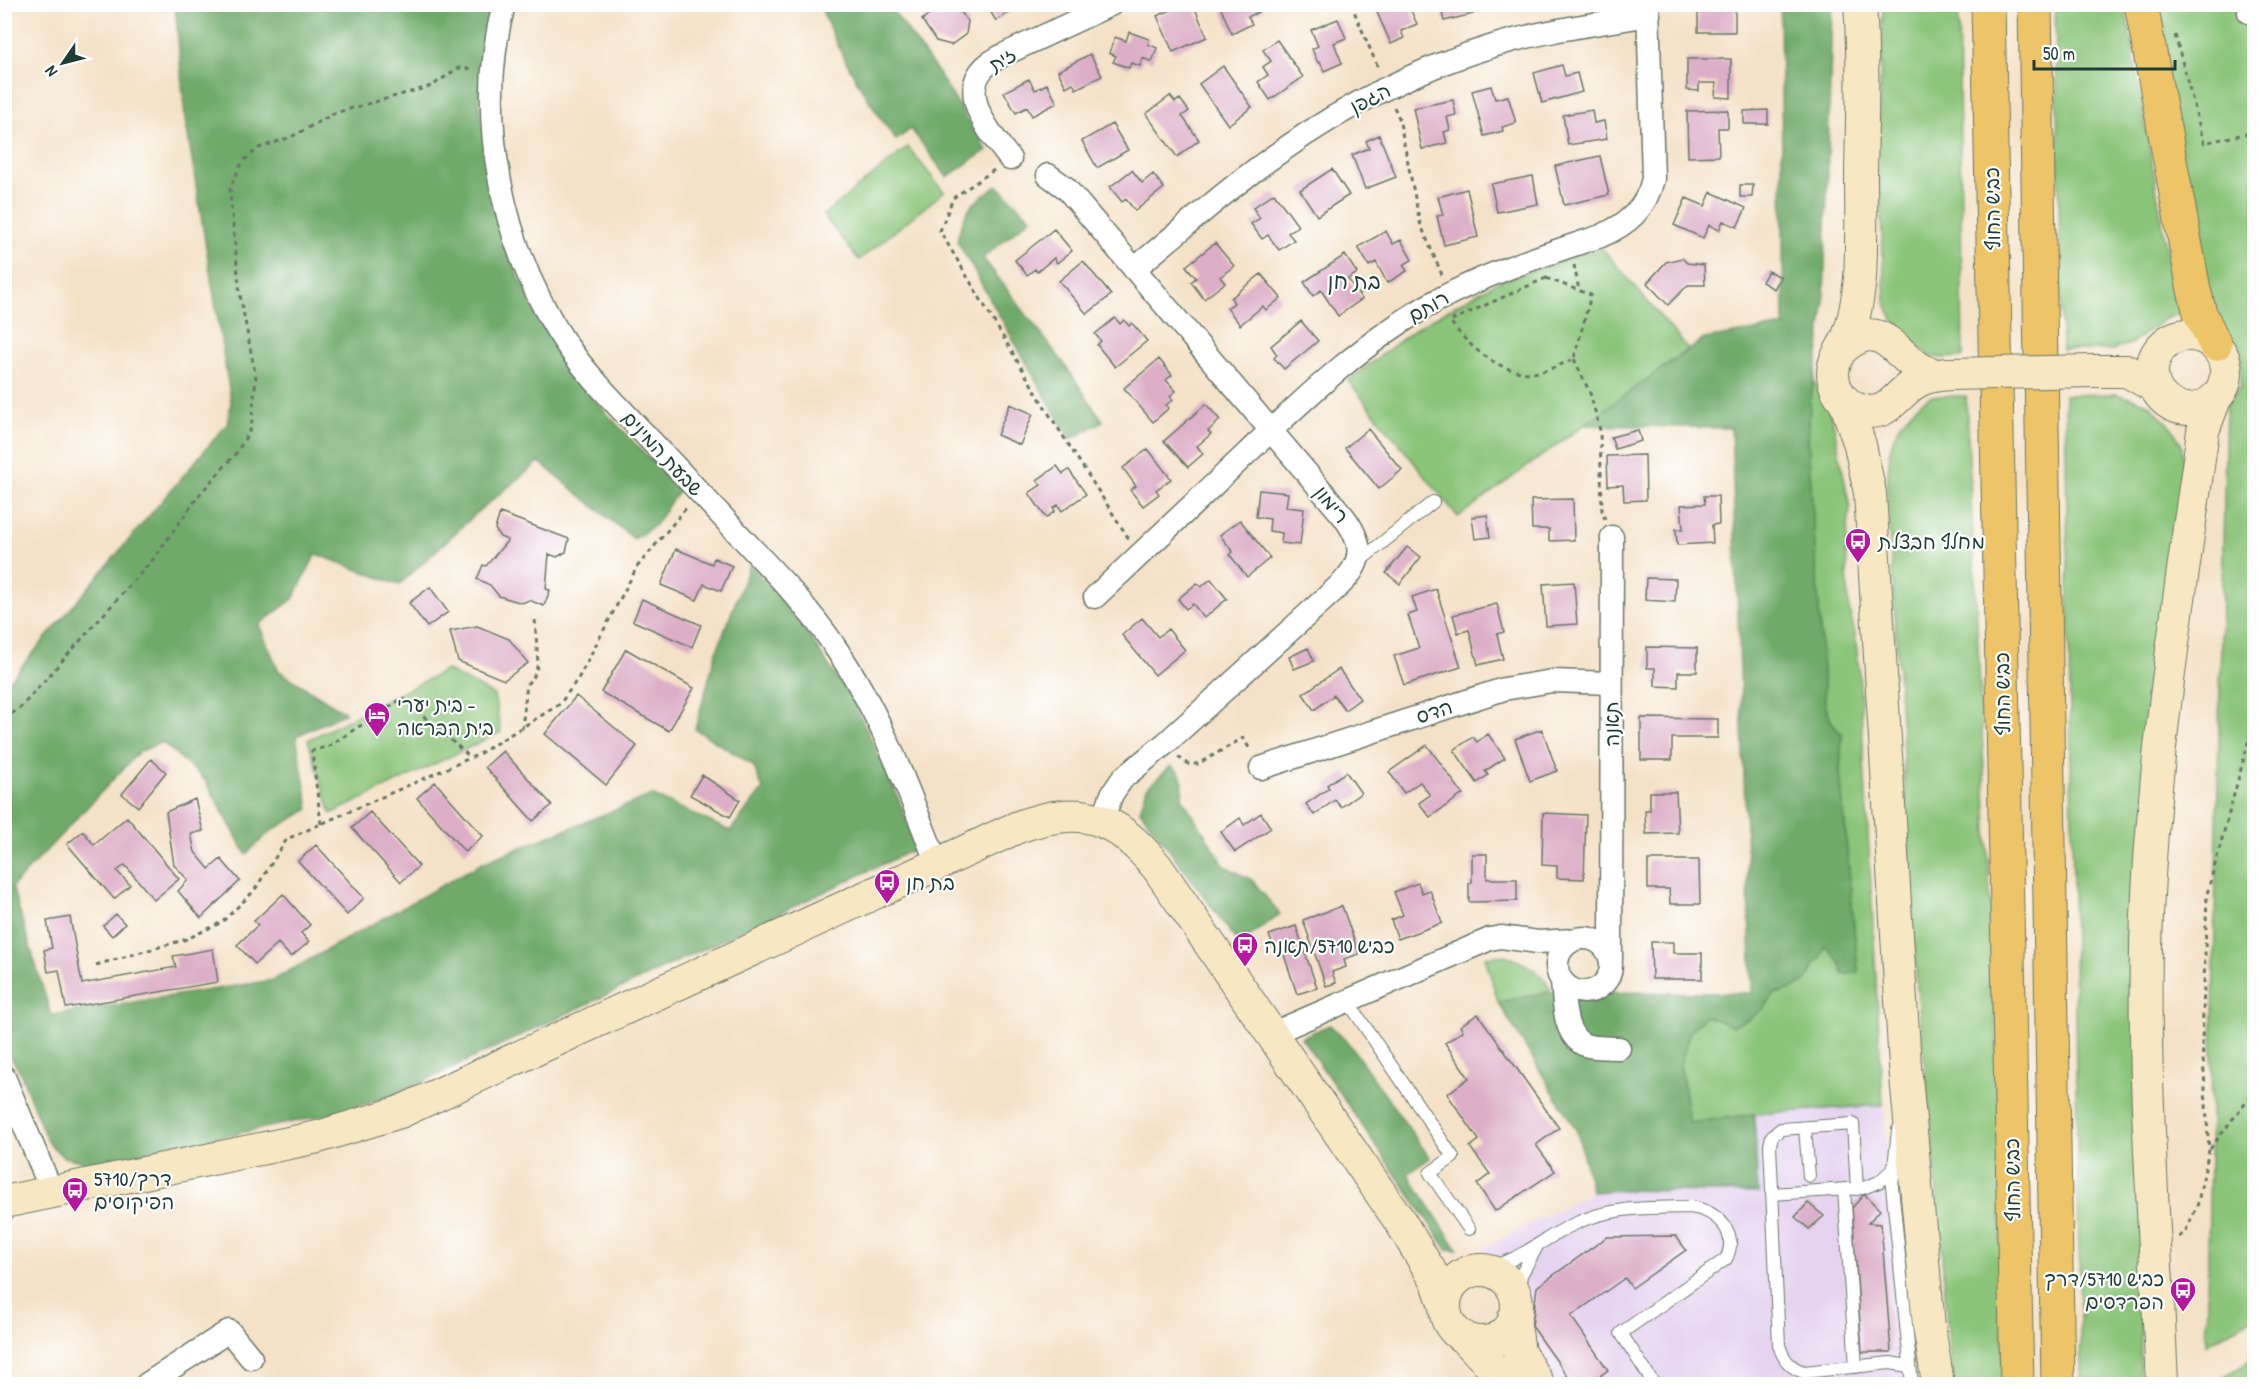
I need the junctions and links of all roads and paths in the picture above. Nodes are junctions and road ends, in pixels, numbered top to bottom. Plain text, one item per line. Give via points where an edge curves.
1 (504, 4) edge
2 (1112, 4) edge
3 (1351, 4) edge
4 (1860, 4) edge
5 (1868, 4) edge
6 (1988, 4) edge
7 (2035, 4) edge
8 (2141, 4) edge
9 (2249, 8) edge
10 (1648, 10) edge
11 (2173, 27) dead end
12 (1862, 47) junction
13 (492, 71) junction
14 (1386, 89) junction
15 (2253, 132) junction
16 (2254, 150) edge
17 (1010, 159) joint
18 (1048, 175) dead end
19 (1134, 269) junction
20 (1860, 278) junction
21 (1450, 293) junction
22 (2215, 344) junction
23 (1894, 346) junction
24 (2161, 347) junction
25 (1843, 348) junction
26 (1574, 359) junction
27 (2102, 370) junction
28 (1943, 375) junction
29 (2165, 397) junction
30 (1897, 399) junction
31 (2215, 399) junction
32 (1845, 401) junction
33 (1271, 430) junction
34 (2197, 473) junction
35 (699, 492) junction
36 (1870, 493) junction
37 (1433, 502) dead end
38 (1612, 537) joint
39 (1139, 555) junction
40 (1357, 563) junction
41 (1095, 597) dead end
42 (536, 619) dead end
43 (1611, 683) junction
44 (4, 719) edge
45 (2254, 721) edge
46 (522, 729) junction
47 (1163, 746) junction
48 (471, 758) junction
49 (1261, 768) joint
50 (1102, 821) junction
51 (321, 824) junction
52 (937, 864) junction
53 (1611, 910) junction
54 (1517, 939) junction
55 (1578, 939) junction
56 (1611, 959) junction
57 (96, 965) dead end
58 (1560, 978) junction
59 (1347, 1000) junction
60 (1271, 1034) junction
61 (1619, 1048) dead end
62 (1905, 1066) junction
63 (4, 1077) edge
64 (2254, 1091) edge
65 (1805, 1128) junction
66 (2209, 1150) junction
67 (1894, 1168) junction
68 (1809, 1176) dead end
69 (1851, 1189) junction
70 (52, 1192) junction
71 (1772, 1194) junction
72 (4, 1202) edge
73 (1401, 1223) junction
74 (1469, 1229) dead end
75 (1539, 1245) junction
76 (2155, 1256) junction
77 (1474, 1271) junction
78 (1445, 1306) junction
79 (1515, 1312) junction
80 (1929, 1326) junction
81 (1464, 1337) junction
82 (251, 1358) dead end
83 (1856, 1367) junction
84 (1919, 1375) edge
85 (147, 1384) edge
86 (1508, 1384) edge
87 (1538, 1384) edge
88 (1654, 1384) edge
89 (1912, 1384) edge
90 (1938, 1384) edge
91 (2016, 1384) edge
92 (2058, 1384) edge
93 (2162, 1384) edge

1 - 13 street, שבעת המינים
2 - 17 street, זית via 1003,55 986,66 977,78 974,91 979,112
3 - 14 path
4 - 12 main road
5 - 12 main road
6 - 91 highway, כביש החוף
7 - 92 highway
8 - 22 highway via 2194,290
9 - 15 path
10 - 14 street, הגפן via 1498,45 1459,57
10 - 21 street, רותם via 1653,179 1644,205 1614,231 1508,267
11 - 15 path via 2204,142
12 - 20 main road
13 - 35 street, שבעת המינים via 493,133 503,192 543,304 581,364
13 - 44 path via 458,68 432,86 334,113 291,137 259,148 242,162 230,188 240,295 256,378 251,428 237,452 200,494 154,558 21,707
14 - 19 street, הגפן via 1279,152
14 - 21 path via 1400,118 1420,223
15 - 16 path
17 - 39 path via 952,198 940,231
18 - 19 street, רימון via 1066,188
19 - 33 street, רימון
20 - 23 main road via 1872,319
20 - 25 main road via 1852,325
21 - 33 street, רותם via 1400,323 1332,373
22 - 24 main road via 2188,334
22 - 31 main road via 2223,354 2226,378
23 - 25 main road via 1877,337 1863,337
23 - 28 main road via 1922,370
23 - 30 main road via 1908,373
24 - 27 main road via 2127,366
24 - 29 main road via 2152,376
25 - 32 main road via 1835,360 1833,374 1836,389
26 - 26 path via 1591,295 1546,278 1450,321 1459,335 1491,360 1519,373 1540,372
26 - 38 path via 1590,393 1600,430 1602,511
27 - 28 main road, bridge
27 - 29 main road via 2127,371
28 - 30 main road via 1914,383
29 - 31 main road via 2196,409
29 - 34 main road via 2192,431
30 - 32 main road via 1871,411 1857,409
30 - 36 main road via 1880,428
31 - 34 main road via 2203,431
32 - 36 main road
33 - 39 street, רותם
33 - 40 street, רימון via 1352,528 1359,546
34 - 76 main road via 2152,822 2146,946
35 - 46 path via 637,567 579,677 560,704
35 - 52 street, שבעת המינים via 787,586 836,648 876,718
36 - 62 main road
37 - 40 lane
38 - 43 street, תאנה
39 - 41 street, רותם
40 - 47 street via 1341,584
42 - 46 path via 538,664 526,684
43 - 49 street, הדס via 1552,681 1504,689
43 - 53 street, תאנה
45 - 66 path via 2207,894 2202,1043
46 - 48 path
47 - 49 path via 1188,764 1198,764 1243,738
47 - 50 street via 1117,786
48 - 51 path
48 - 51 path via 403,698 329,746 312,751
50 - 52 main road via 1079,815 1040,819
50 - 60 main road via 1128,836 1157,867
51 - 57 path via 287,839 254,891 222,922 187,939
52 - 70 main road via 400,1112 318,1137
53 - 55 street via 1597,930
53 - 56 street, תאנה
54 - 55 street
54 - 58 street via 1539,952
54 - 59 street via 1490,939
55 - 56 street via 1594,939
55 - 58 street via 1564,946 1558,955
56 - 58 street via 1609,975 1595,990 1574,991
58 - 61 street via 1568,1026 1575,1036 1590,1046
59 - 60 street
59 - 74 lane via 1453,1157 1430,1173
60 - 73 main road
62 - 67 lane
62 - 80 main road
63 - 70 street
64 - 66 path
65 - 68 lane
65 - 69 lane via 1853,1125
65 - 71 lane via 1781,1129 1772,1136
66 - 76 path via 2197,1207 2185,1232
67 - 69 lane via 1872,1186
67 - 84 lane via 1892,1186
69 - 71 lane
69 - 83 lane
70 - 72 main road
71 - 83 lane via 1781,1354 1791,1366 1804,1372
73 - 77 main road via 1433,1254
73 - 78 main road via 1437,1282
75 - 77 lane via 1498,1265
75 - 79 lane via 1521,1275
75 - 88 lane via 1576,1222 1624,1208 1702,1208 1719,1219 1729,1235 1730,1252 1726,1259 1621,1333
76 - 93 main road
77 - 78 main road via 1460,1276 1450,1287
77 - 79 main road via 1493,1272 1505,1279 1514,1291
78 - 81 main road via 1451,1326
79 - 81 main road via 1507,1330 1495,1339
79 - 87 main road via 1519,1352
80 - 84 main road
80 - 90 main road
81 - 86 main road
82 - 85 street via 229,1331
83 - 84 lane via 1890,1363
84 - 89 lane

